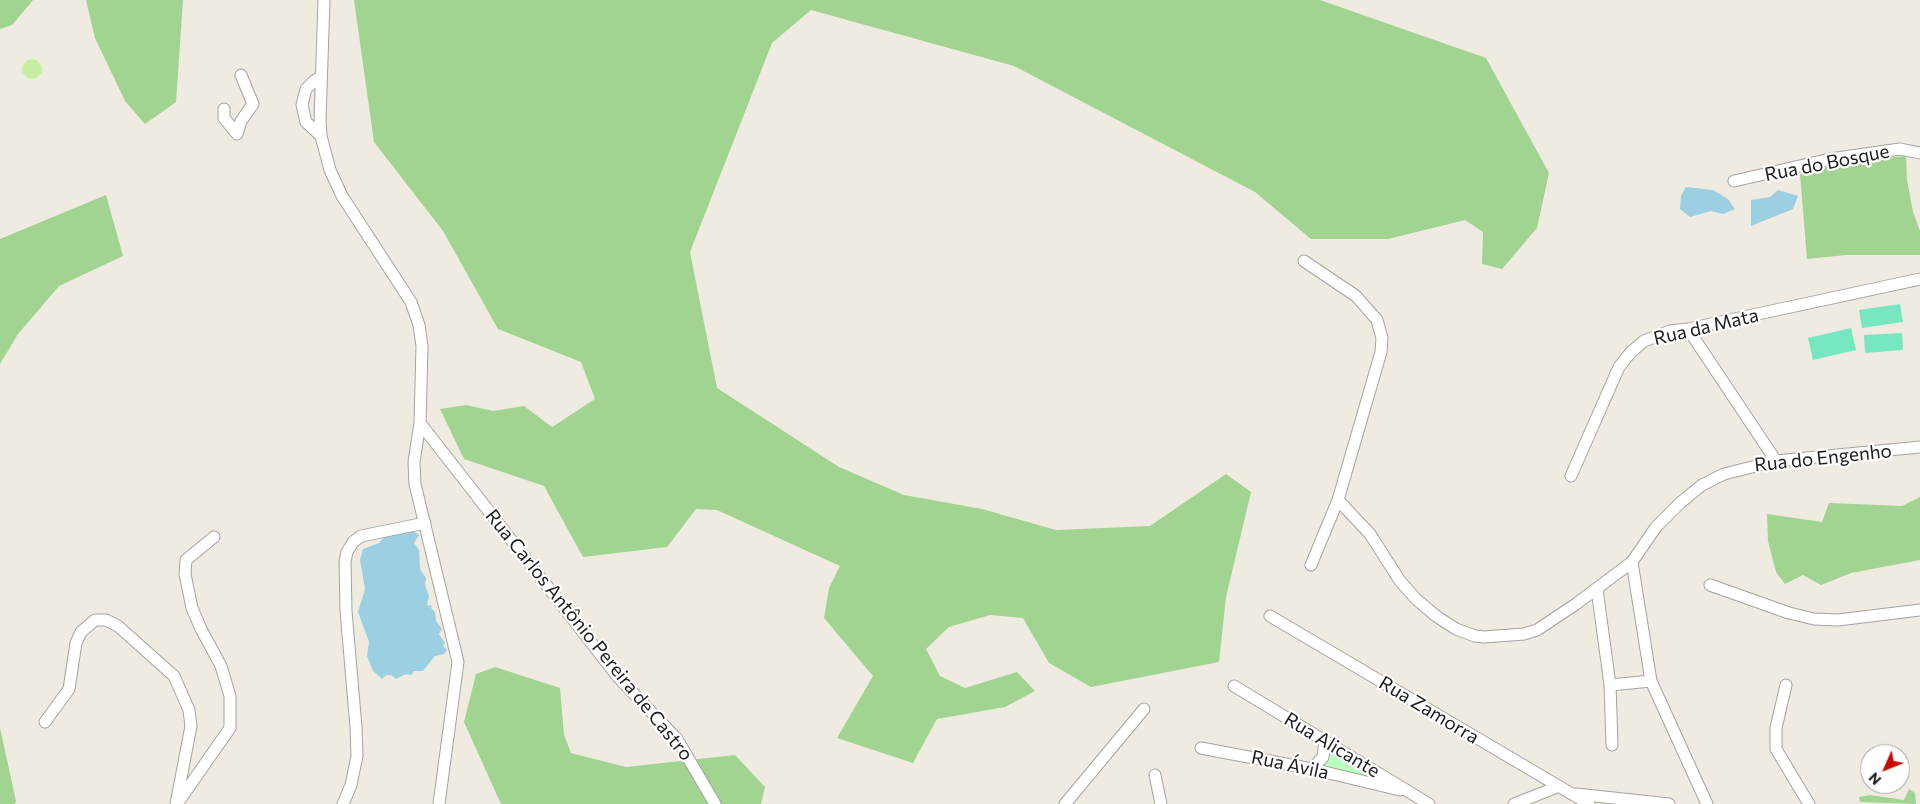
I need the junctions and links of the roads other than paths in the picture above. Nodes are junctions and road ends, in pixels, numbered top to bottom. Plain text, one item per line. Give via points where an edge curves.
1 (324, 0) edge
2 (241, 74) dead end
3 (322, 77) junction
4 (224, 109) dead end
5 (321, 136) junction
6 (1920, 154) edge
7 (1734, 181) dead end
8 (1304, 261) dead end
9 (1920, 279) edge
10 (1688, 330) junction
11 (420, 423) junction
12 (1920, 447) edge
13 (1776, 460) junction
14 (1571, 476) dead end
15 (1338, 500) junction
16 (425, 523) junction
17 (214, 537) dead end
18 (1632, 562) junction
19 (1311, 565) dead end
20 (1710, 585) dead end
21 (1597, 589) junction
22 (1920, 610) edge
23 (1270, 616) dead end
24 (1650, 681) junction
25 (1610, 685) junction
26 (1786, 685) dead end
27 (1234, 686) dead end
28 (1144, 709) dead end
29 (45, 722) dead end
30 (1325, 741) junction
31 (1612, 745) dead end
32 (1200, 748) dead end
33 (1312, 769) junction
34 (1155, 776) dead end
35 (1557, 787) junction
36 (1409, 792) junction
37 (1570, 793) junction
38 (177, 804) edge
39 (343, 804) edge
40 (439, 804) edge
41 (715, 804) edge
42 (1066, 804) edge
43 (1161, 804) edge
44 (1430, 804) edge
45 (1514, 804) edge
46 (1589, 804) edge
47 (1669, 804) edge
48 (1707, 804) edge
49 (1808, 804) edge

1 - 3 street
2 - 4 street via 253,104 236,134 224,118
3 - 5 street
3 - 5 street via 306,89 302,105 306,122
5 - 11 street via 330,170 342,196 411,302 422,346
6 - 7 street, Rua do Bosque via 1900,149 1830,159
8 - 15 street via 1356,296 1377,320 1382,338 1381,352
9 - 10 street, Rua da Mata
10 - 13 street
10 - 14 street, Rua da Mata via 1656,335 1631,352 1611,383
11 - 16 street via 414,462 415,484
11 - 41 street, Rua Carlos Antônio Pereira de Castro via 618,677 677,739
12 - 13 street, Rua do Engenho
13 - 18 street, Rua do Engenho via 1724,474 1702,485 1656,527
15 - 19 street
15 - 21 street, Rua do Engenho via 1370,534 1400,581 1416,599 1456,629 1475,636 1531,632
16 - 39 street via 362,536 347,552 346,611 357,756
16 - 40 street via 458,662
17 - 38 street via 186,560 185,574 192,608 222,666 230,696 230,728
18 - 21 street, Rua do Engenho
18 - 24 street
20 - 22 street via 1814,619 1838,620
21 - 25 street
23 - 35 street, Rua Zamorra
24 - 25 street
24 - 48 street
25 - 31 street
26 - 49 street via 1776,728 1776,749
27 - 30 street, Rua Alicante
28 - 42 street
29 - 38 street via 69,689 76,643 81,632 95,620 106,620 118,626 174,676 189,710 191,726
30 - 33 street via 1323,757
30 - 36 street, Rua Alicante
32 - 33 street, Rua Ávila
33 - 36 street, Rua Ávila
34 - 43 street
35 - 37 street, Rua Zamorra
35 - 45 street
36 - 44 street, Rua Alicante
37 - 46 street, Rua Zamorra
37 - 47 street

